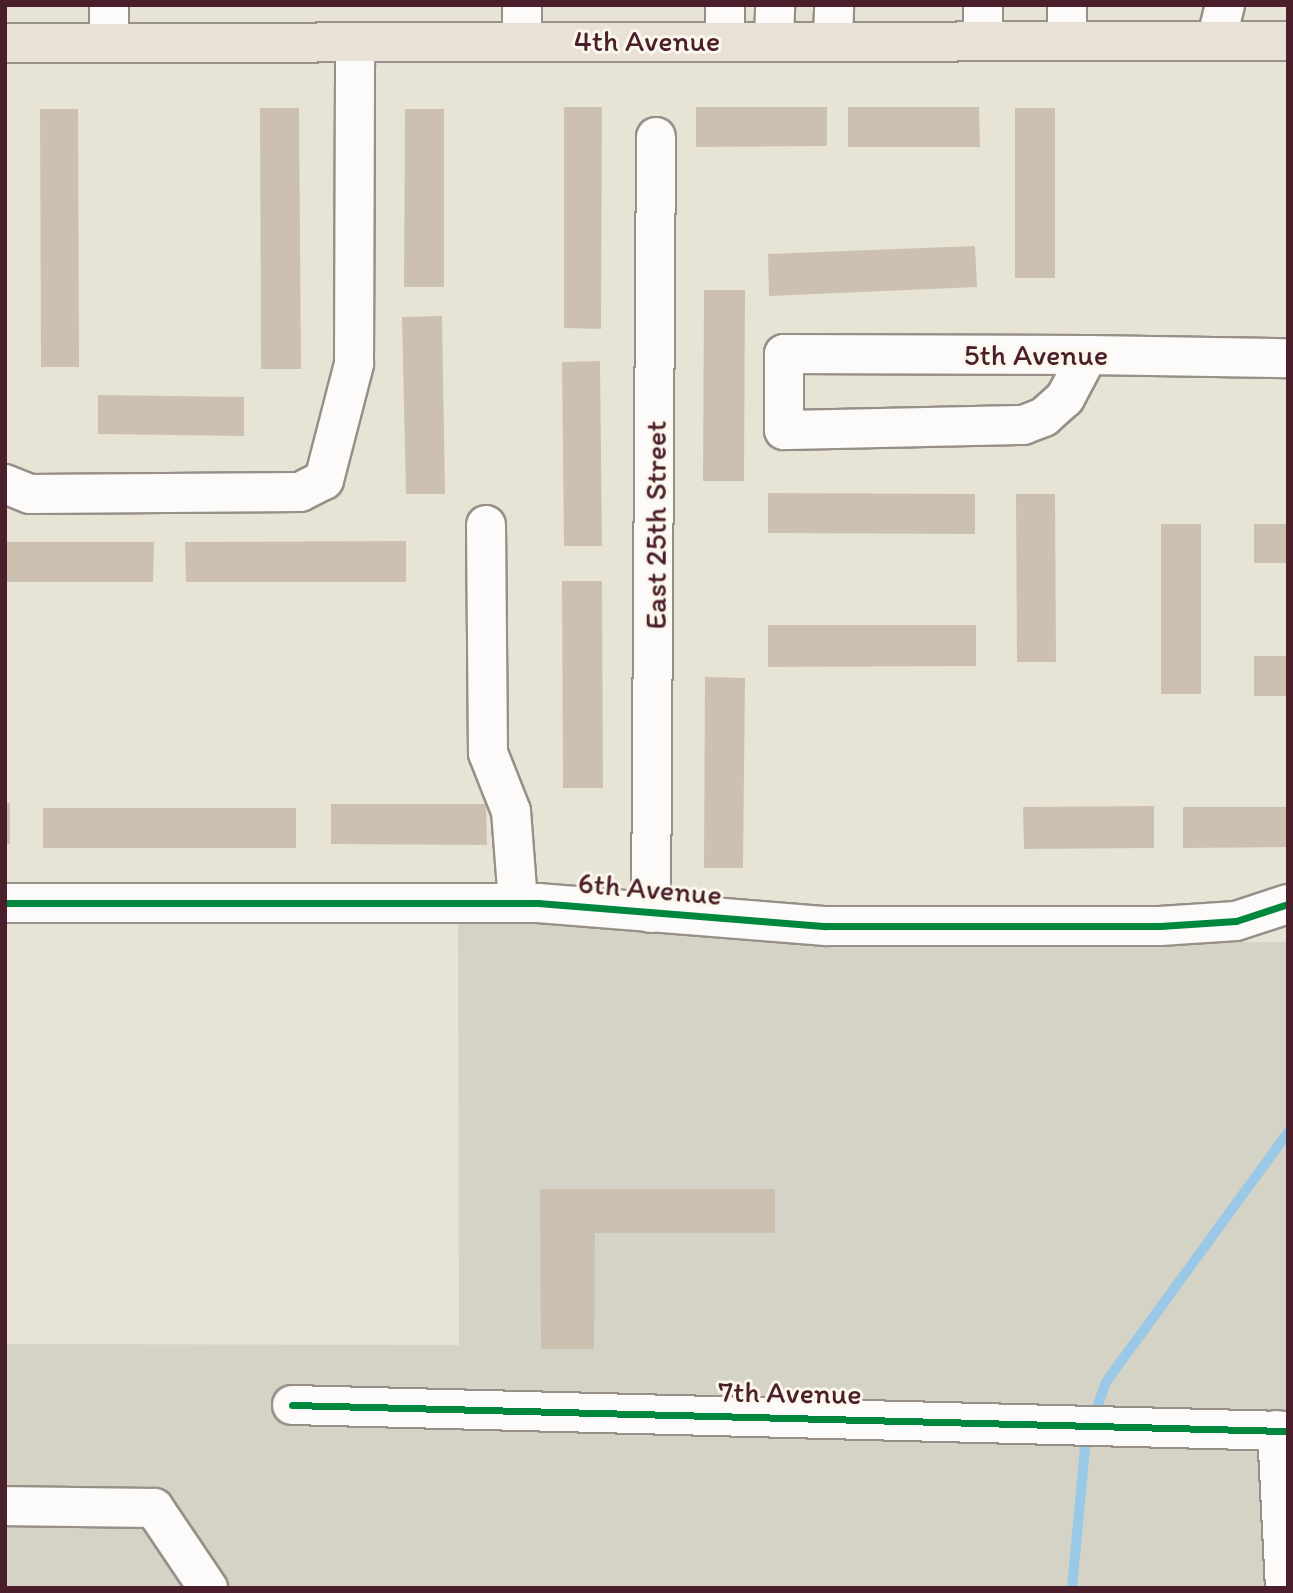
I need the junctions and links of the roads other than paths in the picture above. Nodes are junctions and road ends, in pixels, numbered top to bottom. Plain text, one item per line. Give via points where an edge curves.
1 (109, 5) edge
2 (983, 21) edge
3 (1067, 21) edge
4 (1221, 21) edge
5 (834, 22) edge
6 (725, 23) edge
7 (775, 23) edge
8 (522, 24) edge
9 (1288, 41) edge
10 (355, 42) junction
11 (5, 43) edge
12 (109, 43) junction
13 (656, 137) dead end
14 (1088, 355) junction
15 (1288, 358) edge
16 (5, 484) edge
17 (486, 525) dead end
18 (5, 902) edge
19 (518, 903) junction
20 (1288, 904) edge
21 (651, 913) junction
22 (292, 1405) dead end
23 (1282, 1430) edge
24 (5, 1506) edge
25 (208, 1588) edge
26 (1285, 1588) edge

1 - 12 street
2 - 3 main road, 4th Avenue
2 - 5 main road, 4th Avenue
3 - 4 main road, 4th Avenue
4 - 9 main road, 4th Avenue
5 - 7 main road, 4th Avenue
6 - 7 main road, 4th Avenue
6 - 8 main road, 4th Avenue
8 - 10 main road, 4th Avenue
10 - 12 main road, 4th Avenue
10 - 16 street via 354,364 324,480 300,492 30,494
11 - 12 main road, 4th Avenue
13 - 21 street, East 25th Street
14 - 14 street, 5th Avenue via 783,354 784,430 1023,425 1044,417 1065,397
14 - 15 street, 5th Avenue
17 - 19 street via 488,754 511,811
18 - 19 street, 6th Avenue
19 - 21 street, 6th Avenue
20 - 21 street, 6th Avenue via 1236,921 1160,926 826,926
22 - 23 street, 7th Avenue via 1113,1422
23 - 26 street
24 - 25 street via 154,1507

